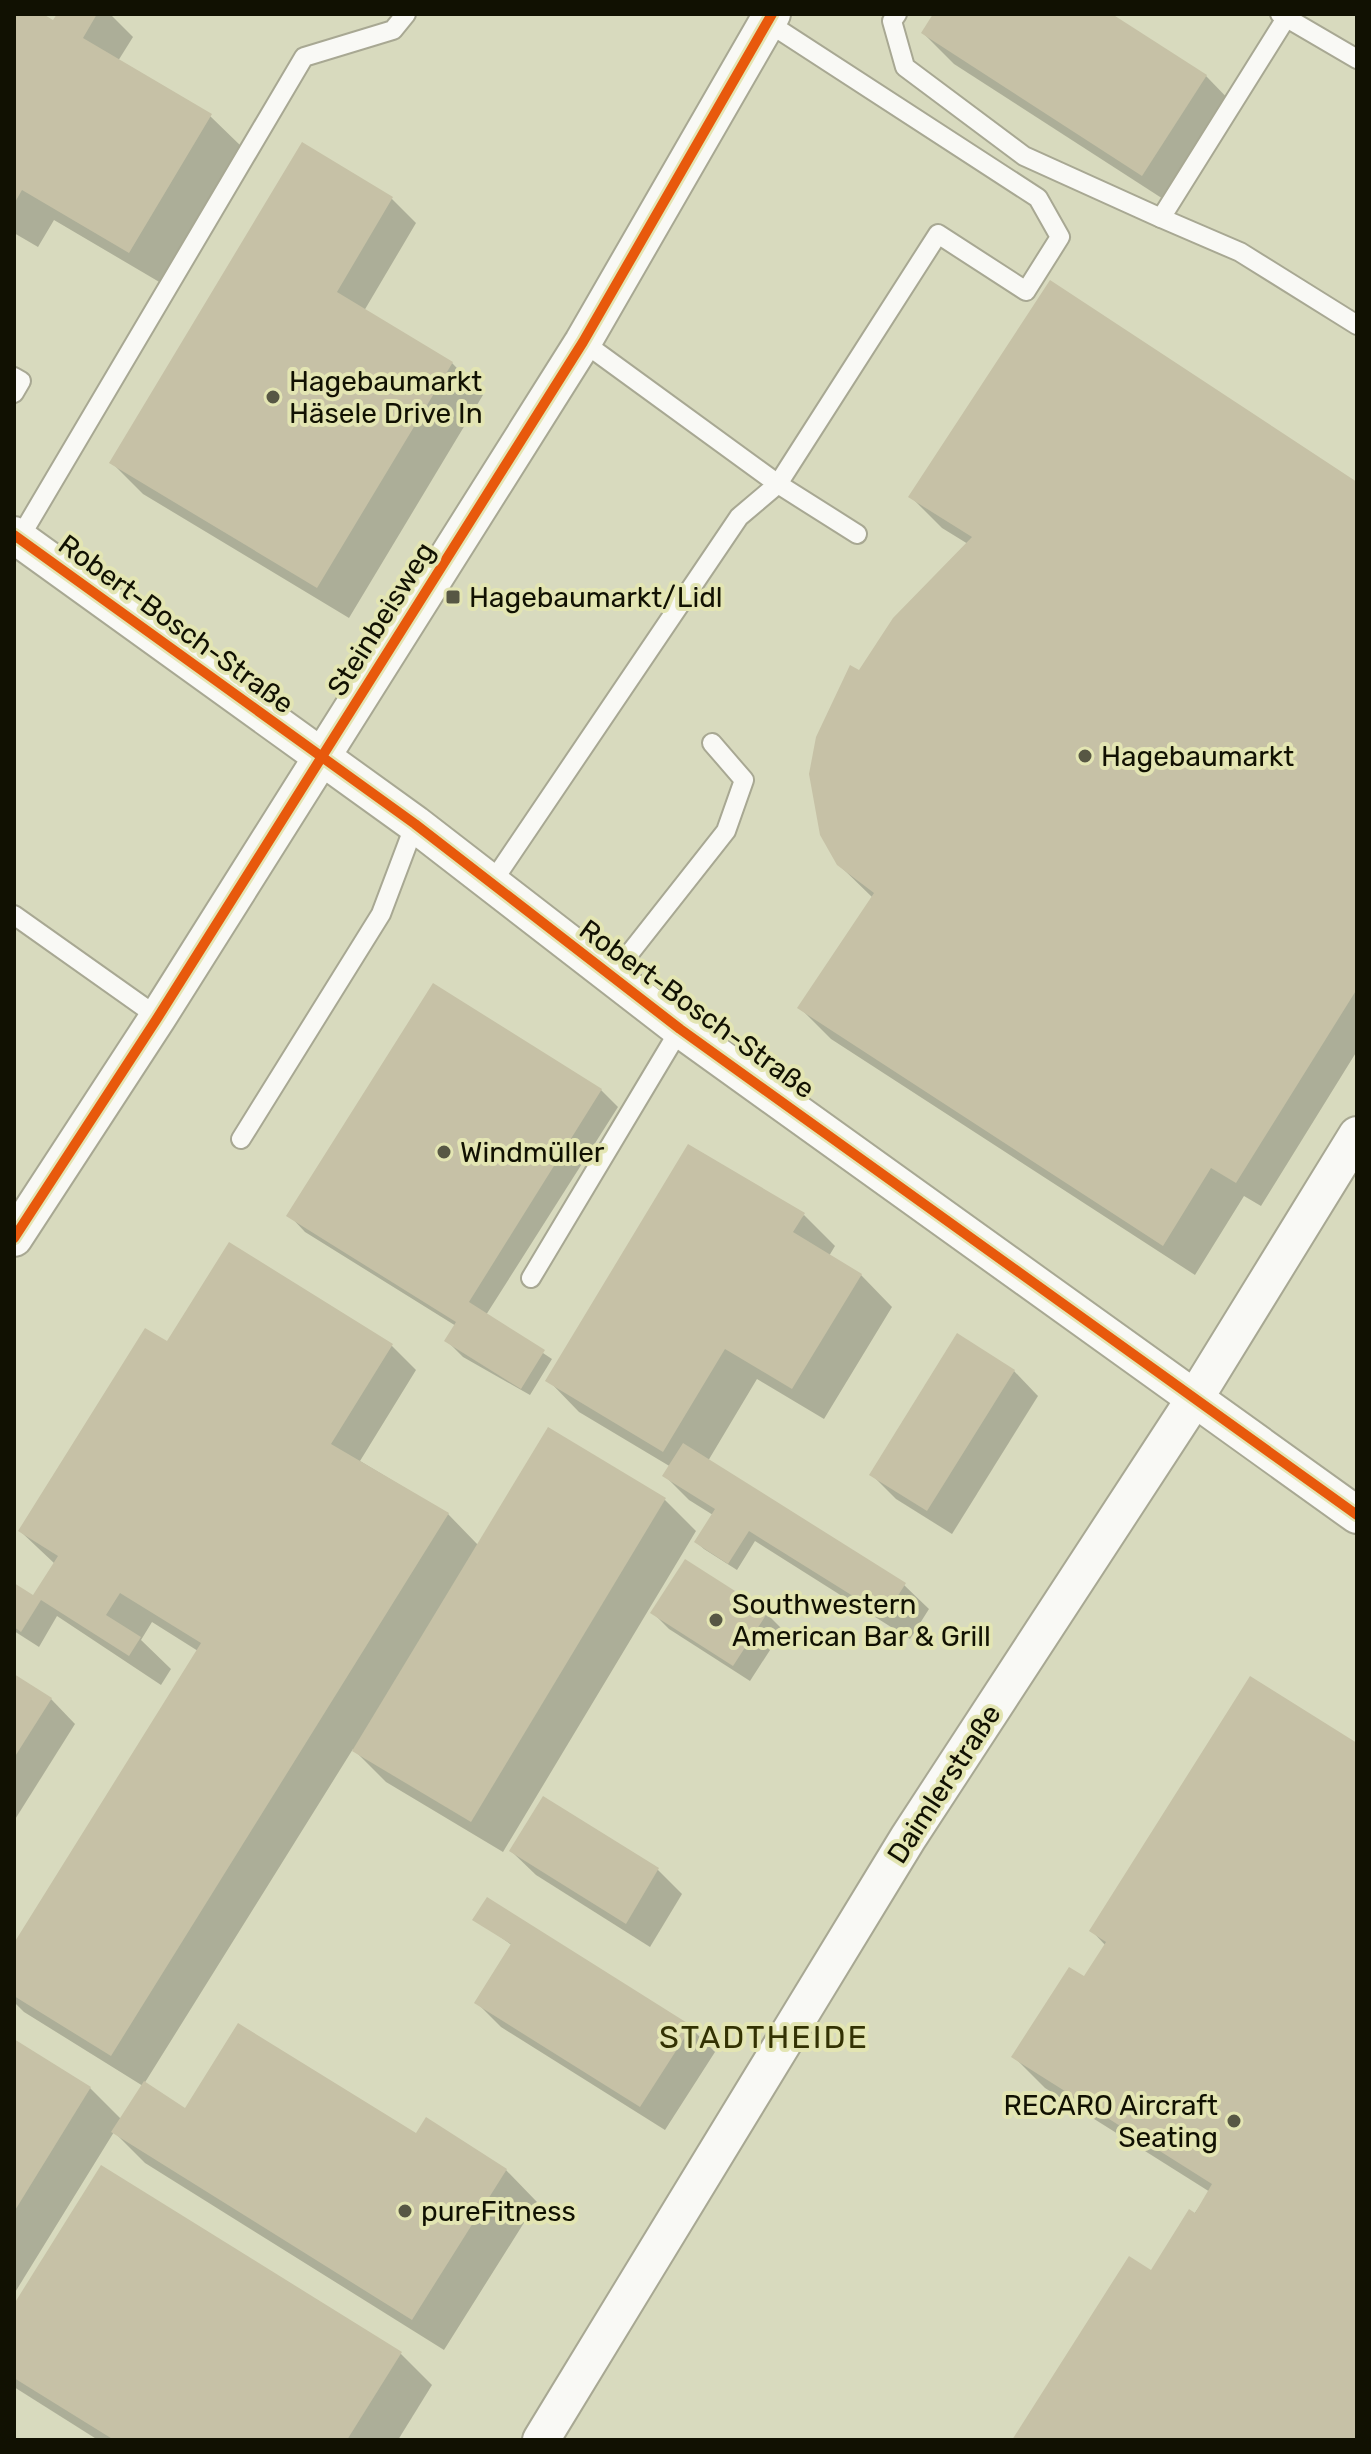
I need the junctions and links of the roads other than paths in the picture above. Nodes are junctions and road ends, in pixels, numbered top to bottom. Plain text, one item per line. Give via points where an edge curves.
1 (406, 14) edge
2 (897, 14) edge
3 (1284, 15) edge
4 (769, 18) edge
5 (1357, 59) edge
6 (1161, 218) junction
7 (1357, 325) edge
8 (583, 342) junction
9 (14, 377) edge
10 (14, 393) edge
11 (778, 484) junction
12 (857, 534) dead end
13 (16, 537) edge
14 (712, 743) dead end
15 (321, 759) junction
16 (415, 824) junction
17 (491, 884) junction
18 (14, 915) edge
19 (611, 977) junction
20 (158, 1017) junction
21 (680, 1029) junction
22 (1357, 1135) edge
23 (241, 1139) dead end
24 (14, 1238) edge
25 (531, 1278) dead end
26 (1195, 1398) junction
27 (1357, 1515) edge
28 (541, 2440) edge

1 - 13 lane via 393,30 304,57
2 - 6 lane via 892,21 905,67 1024,156
3 - 5 lane
3 - 6 lane
4 - 8 street, Steinbeisweg
4 - 11 lane via 1038,198 1060,237 1026,291 938,234
6 - 7 lane via 1240,252
8 - 11 lane
8 - 15 street, Steinbeisweg
9 - 10 lane via 21,381
11 - 12 lane
11 - 17 lane via 739,517
13 - 15 street, Robert-Bosch-Straße
14 - 19 lane via 744,780 726,831
15 - 16 street, Robert-Bosch-Straße
15 - 20 street, Steinbeisweg
16 - 17 street, Robert-Bosch-Straße
16 - 23 lane via 381,914
17 - 19 street, Robert-Bosch-Straße
18 - 20 lane
19 - 21 street, Robert-Bosch-Straße
20 - 24 street, Steinbeisweg
21 - 25 lane
21 - 26 street, Robert-Bosch-Straße
22 - 26 street, Daimlerstraße
26 - 27 street, Robert-Bosch-Straße
26 - 28 street, Daimlerstraße via 908,1838

